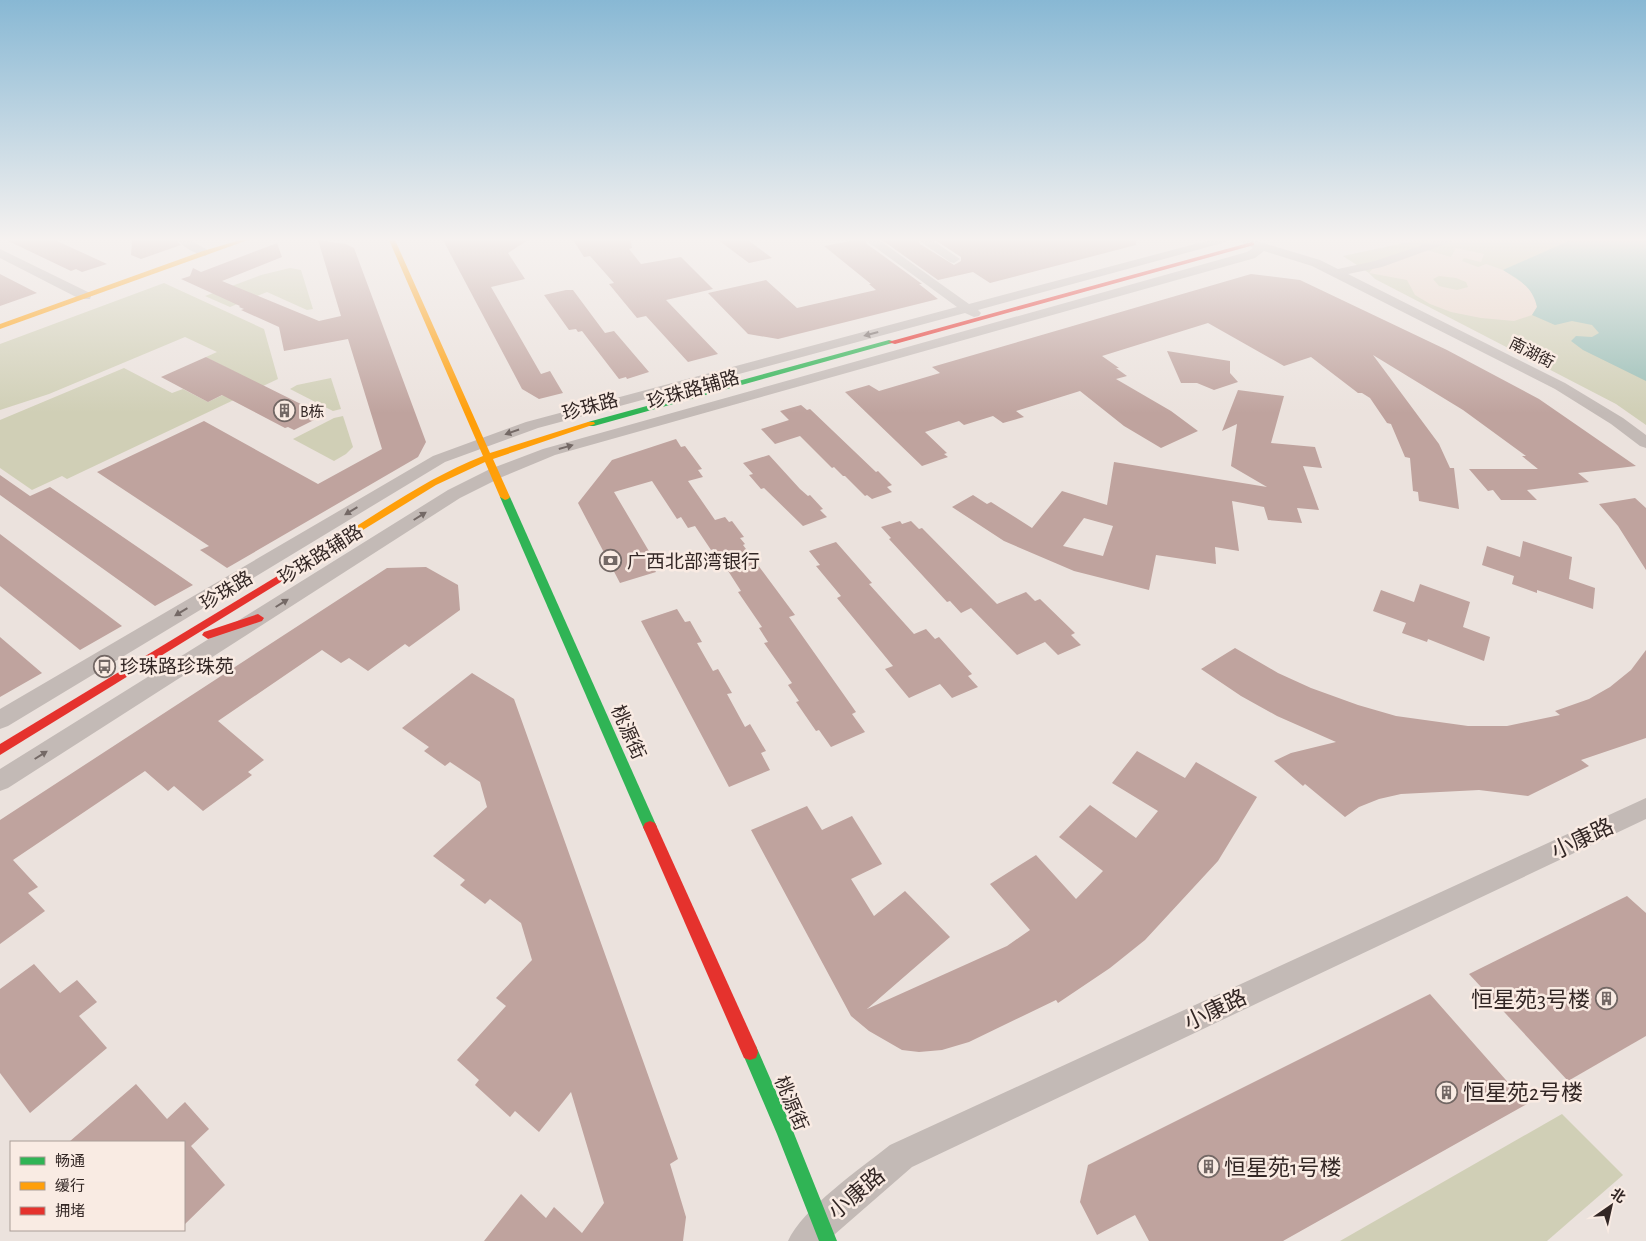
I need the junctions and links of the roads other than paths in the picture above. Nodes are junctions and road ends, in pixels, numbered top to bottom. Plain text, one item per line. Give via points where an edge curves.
1 (80, 298) edge
2 (418, 298) edge
3 (953, 298) edge
4 (1005, 298) edge
5 (1050, 298) edge
6 (1098, 298) edge
7 (1386, 298) edge
8 (967, 308) junction
9 (981, 317) junction
10 (0, 326) edge
11 (763, 363) junction
12 (783, 371) junction
13 (804, 380) junction
14 (674, 387) junction
15 (725, 387) junction
16 (482, 442) junction
17 (1646, 443) edge
18 (492, 465) junction
19 (258, 618) junction
20 (161, 651) junction
21 (0, 720) edge
22 (0, 750) edge
23 (0, 781) edge
24 (1646, 808) edge
25 (1633, 823) edge
26 (818, 1235) edge

1 - 10 street
2 - 16 street, 桃源街
3 - 8 street
4 - 8 street, 珍珠路辅路
5 - 9 street, 珍珠路
6 - 13 street, 珍珠路辅路
7 - 17 street, 南湖街 via 1560,386
8 - 9 street
8 -> 11 street, 珍珠路辅路
9 - 12 street, 珍珠路
11 - 12 street
11 - 14 street, 珍珠路辅路
12 - 13 street
12 - 15 street, 珍珠路
18 -> 13 street, 珍珠路辅路
14 - 15 street
14 -> 16 street, 珍珠路辅路 via 532,425
15 - 18 street, 珍珠路 via 540,438
16 - 18 street, 桃源街
16 -> 21 street, 珍珠路辅路 via 439,459
19 -> 18 street, 珍珠路辅路 via 454,494
18 - 20 street, 珍珠路 via 446,476
18 - 26 street, 桃源街 via 782,1123
19 - 20 street
23 -> 19 street, 珍珠路辅路
20 - 22 street, 珍珠路
24 - 25 street, 小康路
25 - 26 street, 小康路 via 901,1156

